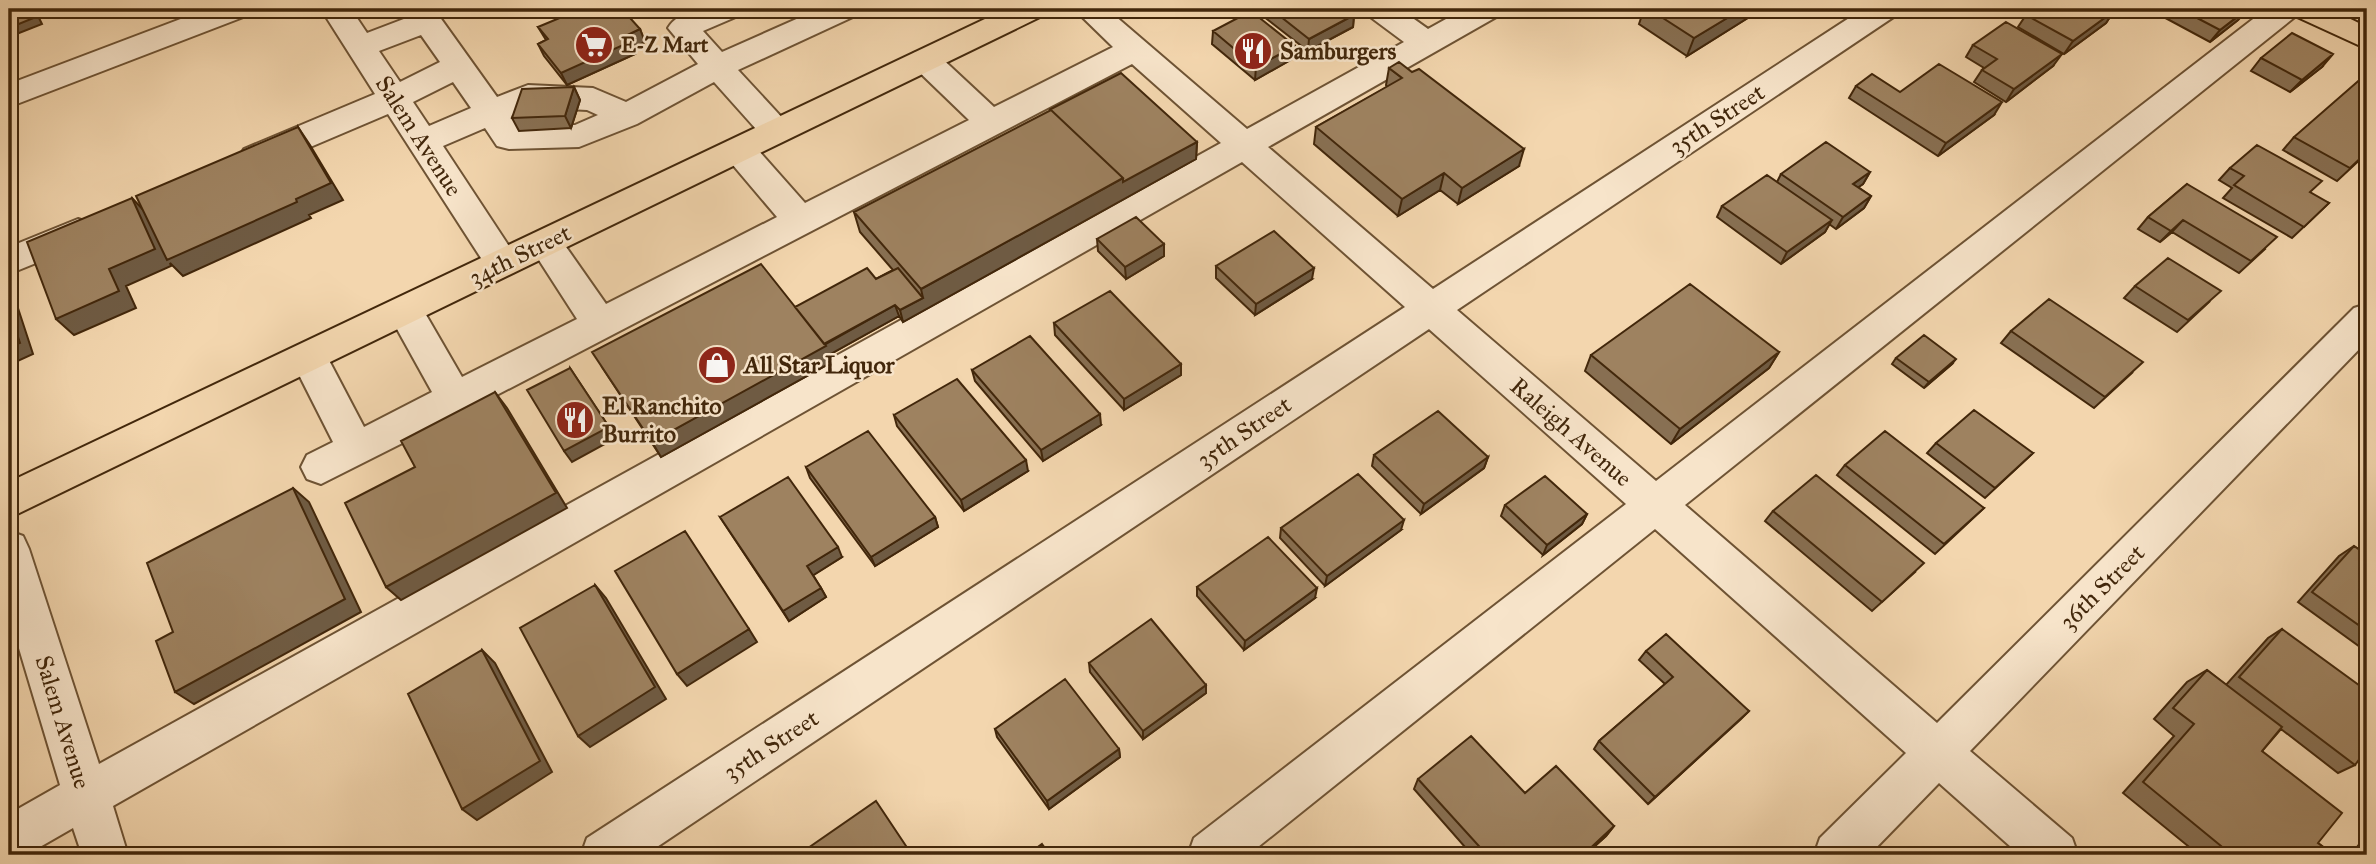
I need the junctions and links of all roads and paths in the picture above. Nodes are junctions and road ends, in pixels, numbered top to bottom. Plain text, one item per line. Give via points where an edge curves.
1 (235, 9) edge
2 (338, 9) edge
3 (727, 9) edge
4 (844, 9) edge
5 (1031, 9) edge
6 (1089, 9) edge
7 (1380, 9) edge
8 (1487, 9) edge
9 (1884, 9) edge
10 (2304, 9) edge
11 (423, 15) edge
12 (674, 18) edge
13 (2367, 39) edge
14 (1426, 43) junction
15 (361, 47) junction
16 (1135, 49) junction
17 (925, 60) junction
18 (460, 65) junction
19 (719, 66) junction
20 (9, 96) edge
21 (394, 98) junction
22 (490, 111) junction
23 (991, 123) junction
24 (776, 131) junction
25 (423, 142) junction
26 (1244, 146) junction
27 (739, 150) junction
28 (227, 169) edge
29 (112, 218) edge
30 (800, 221) junction
31 (545, 243) junction
32 (9, 261) edge
33 (502, 263) junction
34 (1430, 309) junction
35 (405, 310) junction
36 (2367, 318) edge
37 (600, 324) junction
38 (309, 357) junction
39 (455, 398) junction
40 (356, 449) junction
41 (321, 467) dead end
42 (9, 501) edge
43 (1653, 504) junction
44 (9, 549) edge
45 (1938, 753) junction
46 (86, 796) junction
47 (9, 839) edge
48 (105, 855) edge
49 (604, 855) edge
50 (1211, 855) edge
51 (1837, 855) edge
52 (2055, 855) edge

1 - 20 street
2 - 15 street, Salem Avenue
3 - 12 street
4 - 19 street
5 - 17 main road, 34th Street
6 - 16 street, Raleigh Avenue
7 - 14 street
8 - 14 street
9 - 34 street, 35th Street
10 - 13 main road
10 - 43 street
11 - 15 street
11 - 18 street
12 - 19 street
14 - 26 street
15 - 21 street, Salem Avenue
16 - 23 street
16 - 26 street, Raleigh Avenue
17 - 23 street
17 - 24 main road, 34th Street
18 - 21 street
18 - 22 street
19 - 22 street via 626,116 593,99 528,96
19 - 24 street
21 - 25 street, Salem Avenue
21 - 28 street
22 - 25 street
23 - 30 street
24 - 27 main road, 34th Street
25 - 33 street, Salem Avenue
26 - 34 street, Raleigh Avenue
26 - 46 street
27 - 30 street
27 - 31 main road, 34th Street
29 - 32 street
30 - 37 street
31 - 33 main road, 34th Street
31 - 37 street
33 - 35 main road, 34th Street
34 - 43 street, Raleigh Avenue
34 - 49 street, 35th Street
35 - 38 main road, 34th Street
35 - 39 street
36 - 45 street, 36th Street
37 - 39 street
38 - 40 street
38 - 42 main road, 34th Street
39 - 40 street
40 - 41 street
43 - 45 street, Raleigh Avenue
43 - 50 street
44 - 46 street, Salem Avenue
45 - 51 street, 36th Street
45 - 52 street, Raleigh Avenue
46 - 47 street
46 - 48 street, Salem Avenue

